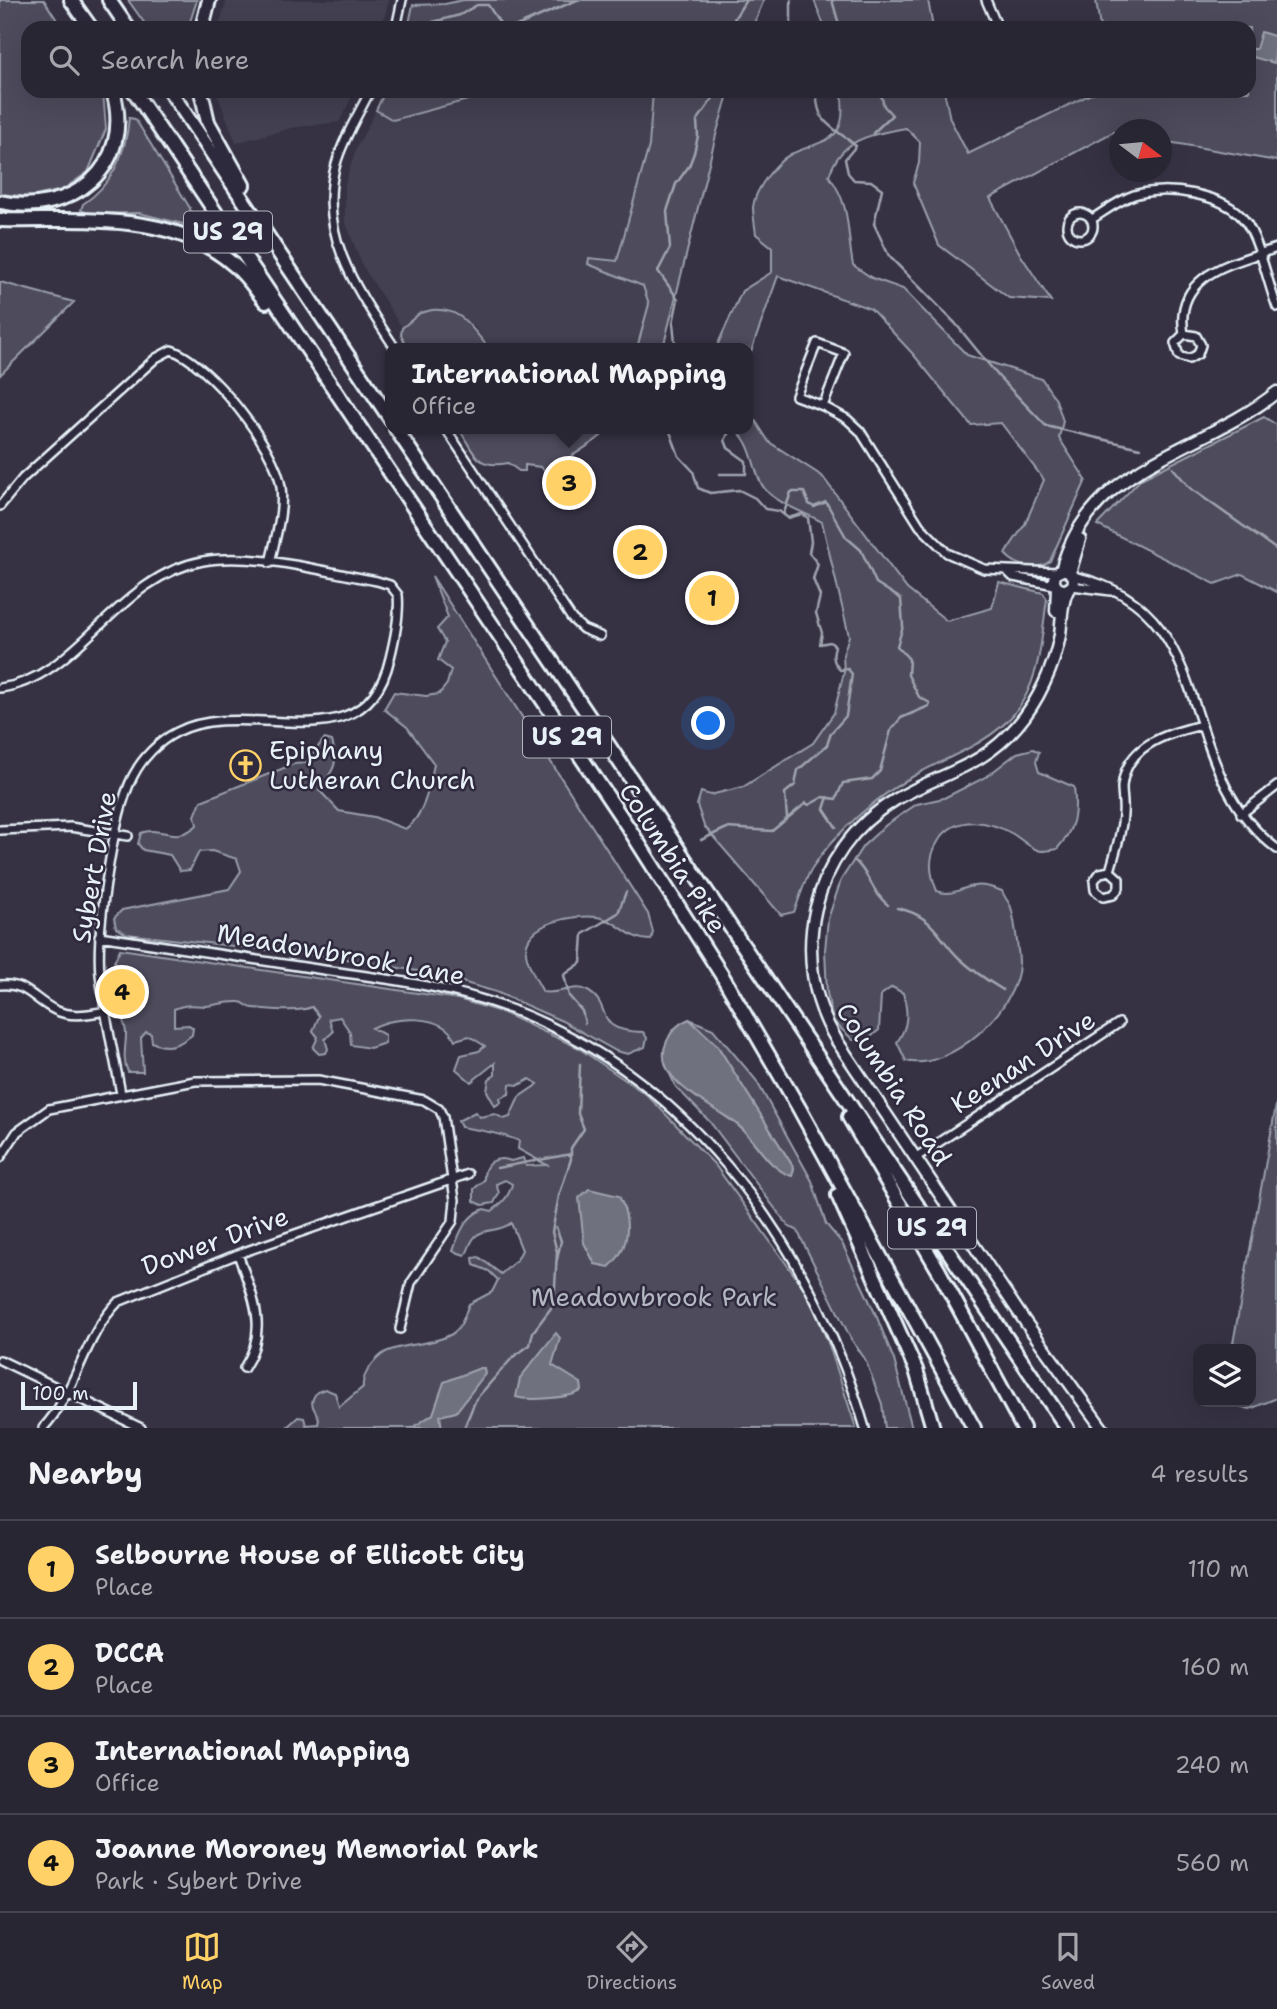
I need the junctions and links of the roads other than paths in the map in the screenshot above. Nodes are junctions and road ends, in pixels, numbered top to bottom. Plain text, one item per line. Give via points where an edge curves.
1 (68, 0) edge
2 (109, 0) edge
3 (209, 0) edge
4 (402, 0) edge
5 (986, 0) edge
6 (78, 21) edge
7 (85, 21) edge
8 (123, 21) edge
9 (204, 21) edge
10 (398, 21) edge
11 (995, 21) edge
12 (114, 98) edge
13 (139, 98) edge
14 (175, 98) edge
15 (203, 98) edge
16 (367, 98) edge
17 (0, 202) edge
18 (1092, 219) dead end
19 (0, 220) edge
20 (1277, 248) edge
21 (1258, 255) junction
22 (307, 295) junction
23 (1277, 307) edge
24 (1184, 334) dead end
25 (392, 343) edge
26 (322, 373) junction
27 (1277, 392) edge
28 (823, 406) junction
29 (385, 412) edge
30 (399, 434) edge
31 (449, 434) edge
32 (0, 506) edge
33 (270, 563) junction
34 (1008, 572) junction
35 (1067, 578) junction
36 (1056, 586) junction
37 (600, 636) dead end
38 (1054, 653) junction
39 (0, 688) edge
40 (1200, 725) junction
41 (1277, 786) edge
42 (1241, 814) junction
43 (0, 830) edge
44 (116, 834) junction
45 (128, 836) dead end
46 (1277, 849) edge
47 (1110, 872) dead end
48 (99, 936) junction
49 (0, 985) edge
50 (106, 1011) junction
51 (1119, 1023) dead end
52 (798, 1028) junction
53 (121, 1094) junction
54 (799, 1108) junction
55 (0, 1158) edge
56 (915, 1158) junction
57 (468, 1174) dead end
58 (453, 1177) junction
59 (238, 1254) junction
60 (400, 1329) dead end
61 (0, 1360) edge
62 (244, 1368) dead end
63 (67, 1393) junction
64 (43, 1428) edge
65 (141, 1428) edge
66 (865, 1428) edge
67 (933, 1428) edge
68 (974, 1428) edge
69 (1023, 1428) edge
70 (1067, 1428) edge
71 (1102, 1428) edge

1 - 6 highway
1 - 7 highway
2 - 8 highway
3 - 9 highway
4 - 10 street
5 - 11 street
12 - 17 highway via 116,136 108,159 90,183 73,195 45,204
13 - 26 highway, Columbia Pike / US 29
14 - 22 highway, US 29
15 - 22 highway via 218,144
16 - 25 street via 335,166 332,222 350,274
18 - 21 street via 1146,192 1210,199 1240,214
19 - 26 highway via 149,225 195,240 241,271
20 - 21 street
21 - 23 street
21 - 24 street via 1202,278 1186,305
22 - 29 highway, US 29
26 - 54 highway, Columbia Pike / US 29 via 630,830
27 - 35 street, Columbia Road via 1132,473 1090,516
28 - 28 street via 844,353 817,343 796,396
28 - 34 street via 860,431 930,538 965,562
30 - 52 highway, Columbia Pike / US 29
31 - 37 street via 572,619
32 - 33 street via 30,471 156,358 171,350 226,393 271,457 281,488
33 - 39 street via 217,559 163,575 131,596 48,669 23,684
33 - 44 street, Sybert Drive via 377,581 395,590 398,611 388,668 378,691 364,707 345,718 219,721 176,732 154,748 133,775
34 - 35 street via 1016,569
34 - 36 street via 1013,578
35 - 36 street
35 - 38 street, Columbia Road
35 - 40 street via 1112,591 1146,610 1177,653
36 - 38 street, Columbia Road
38 - 56 street, Columbia Road via 1037,698 1007,737 964,769 897,799 866,822 831,866 816,902 811,968 821,1012
40 - 42 street via 1220,779
40 - 47 street via 1152,741 1128,766 1122,786 1122,826
41 - 42 street
42 - 46 street
43 - 44 street via 70,827
44 - 45 street
44 - 48 street, Sybert Drive
48 - 50 street, Sybert Drive
48 - 66 street, Meadowbrook Lane via 433,986 516,1012 600,1054 683,1118 754,1200 813,1295 848,1373
49 - 50 street via 22,986 65,1013
50 - 53 street, Sybert Drive
51 - 56 street, Keenan Drive
52 - 69 highway via 939,1271
52 - 70 highway, Columbia Pike / US 29
53 - 55 street via 39,1114 17,1132
53 - 58 street via 195,1082 274,1078 346,1083 408,1096 439,1109
54 - 67 highway via 916,1370
54 - 68 highway, Columbia Pike / US 29
56 - 71 street, Columbia Road
57 - 58 street, Dower Drive
58 - 59 street, Dower Drive
58 - 60 street via 453,1222 411,1283
59 - 62 street via 260,1329
59 - 63 street, Dower Drive via 118,1302 99,1327
61 - 63 street
63 - 64 street, Dower Drive
63 - 65 street

